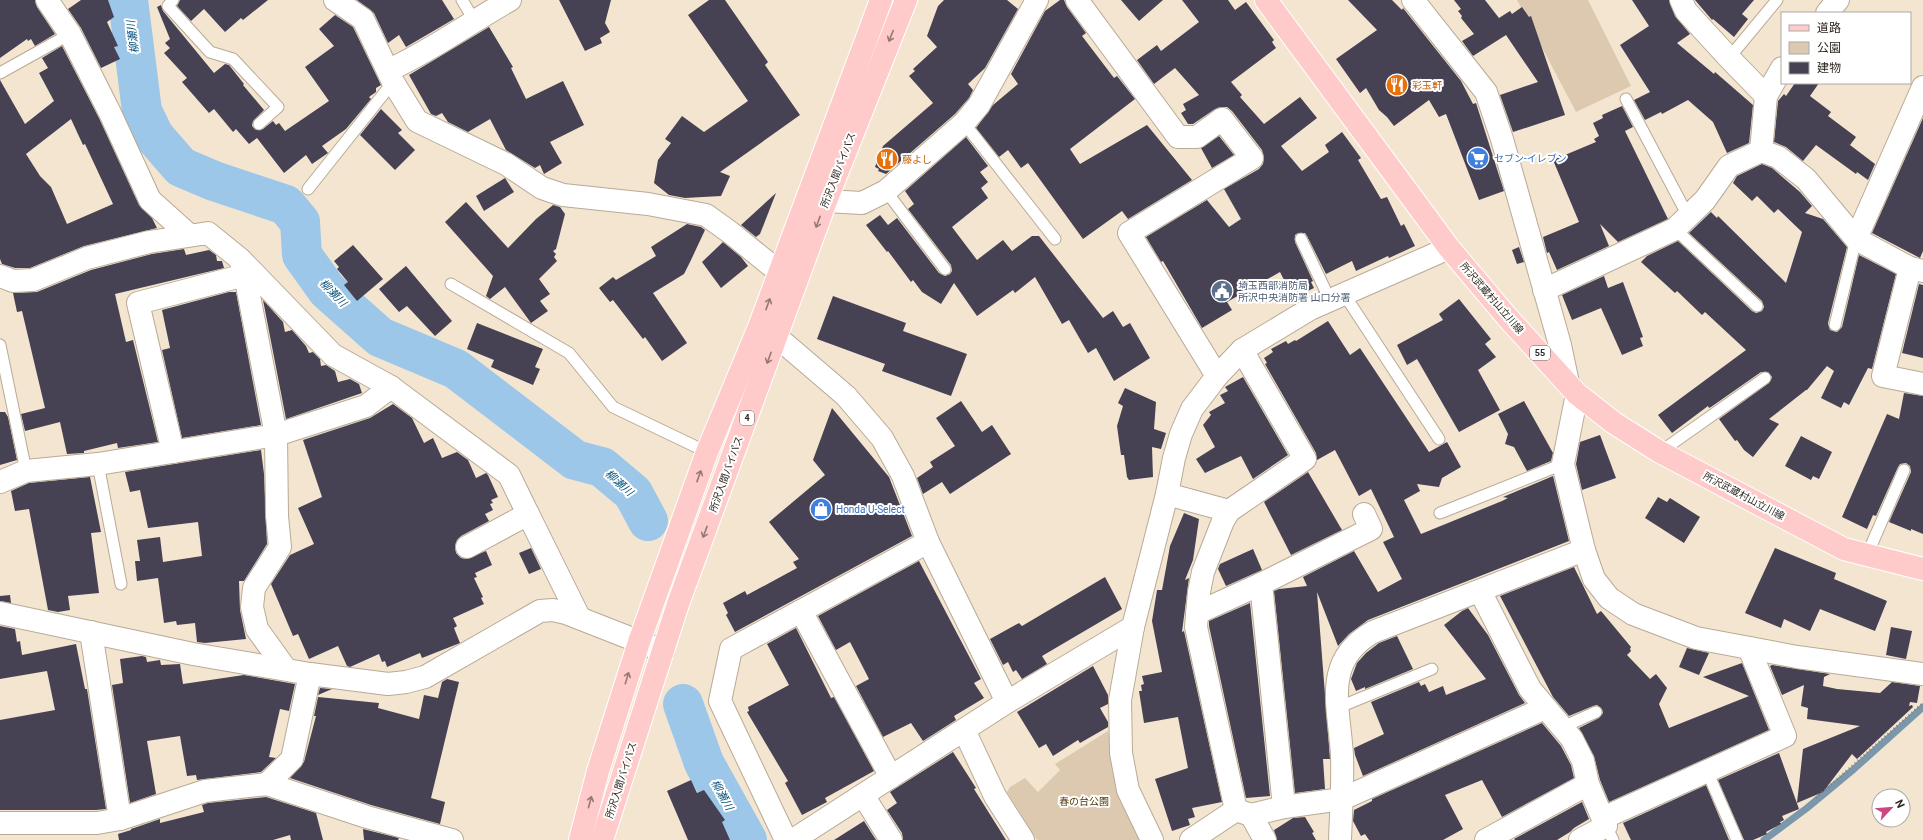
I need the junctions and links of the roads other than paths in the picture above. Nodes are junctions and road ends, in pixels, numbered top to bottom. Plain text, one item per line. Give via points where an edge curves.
1 (47, 0) edge
2 (173, 0) edge
3 (335, 0) edge
4 (462, 0) edge
5 (510, 0) edge
6 (881, 0) edge
7 (906, 0) edge
8 (1038, 0) edge
9 (1077, 0) edge
10 (1266, 0) edge
11 (1413, 0) edge
12 (1681, 0) edge
13 (1777, 0) edge
14 (1838, 0) edge
15 (1828, 12) edge
16 (474, 20) junction
17 (70, 34) junction
18 (1728, 58) junction
19 (1781, 69) edge
20 (0, 73) edge
21 (391, 76) junction
22 (1923, 87) edge
23 (1766, 96) junction
24 (1626, 99) dead end
25 (964, 123) junction
26 (258, 124) dead end
27 (1760, 151) junction
28 (308, 189) dead end
29 (886, 191) junction
30 (826, 201) junction
31 (1681, 222) junction
32 (189, 235) junction
33 (1055, 239) dead end
34 (1301, 239) dead end
35 (1856, 239) junction
36 (1449, 248) junction
37 (243, 267) junction
38 (945, 269) dead end
39 (1916, 269) edge
40 (780, 272) junction
41 (0, 276) edge
42 (451, 284) dead end
43 (1544, 290) junction
44 (1337, 297) junction
45 (1757, 306) dead end
46 (1835, 325) dead end
47 (777, 337) junction
48 (0, 345) edge
49 (1242, 350) junction
50 (1217, 376) junction
51 (1765, 378) dead end
52 (1923, 384) edge
53 (391, 387) junction
54 (1572, 389) junction
55 (276, 435) junction
56 (1438, 439) dead end
57 (173, 452) junction
58 (707, 452) junction
59 (1660, 452) junction
60 (98, 464) junction
61 (1563, 464) junction
62 (1904, 470) dead end
63 (26, 471) junction
64 (0, 482) edge
65 (1167, 494) junction
66 (1229, 511) junction
67 (1440, 513) dead end
68 (528, 514) junction
69 (1364, 514) dead end
70 (928, 542) junction
71 (466, 547) dead end
72 (1584, 550) junction
73 (1867, 555) junction
74 (1923, 569) edge
75 (121, 584) dead end
76 (1261, 584) junction
77 (1480, 591) junction
78 (801, 611) junction
79 (0, 613) edge
80 (1197, 613) junction
81 (579, 617) junction
82 (1133, 627) junction
83 (91, 632) junction
84 (639, 642) junction
85 (1749, 648) junction
86 (663, 651) junction
87 (285, 668) junction
88 (1432, 669) dead end
89 (310, 674) junction
90 (1923, 674) edge
91 (1007, 702) junction
92 (1337, 708) junction
93 (1545, 708) junction
94 (1596, 712) dead end
95 (1563, 727) junction
96 (964, 730) junction
97 (1707, 772) junction
98 (891, 777) junction
99 (268, 784) junction
100 (1588, 784) junction
101 (863, 795) junction
102 (1342, 799) junction
103 (1284, 807) junction
104 (1244, 813) junction
105 (120, 819) junction
106 (0, 823) edge
107 (1607, 828) edge
108 (100, 832) edge
109 (452, 840) edge
110 (580, 840) edge
111 (602, 840) edge
112 (786, 840) edge
113 (793, 840) edge
114 (891, 840) edge
115 (1023, 840) edge
116 (1152, 840) edge
117 (1191, 840) edge
118 (1265, 840) edge
119 (1340, 840) edge
120 (1486, 840) edge
121 (1580, 840) edge
122 (1737, 840) edge

1 - 17 street
2 - 26 lane via 168,6 210,52 233,59 278,107
3 - 21 street via 363,19
4 - 16 lane
5 - 16 street
6 - 40 main road, 所沢入間バイパス / 4
7 -> 30 main road, 所沢入間バイパス / 4
8 - 25 street via 979,105
9 - 50 street via 1178,137 1197,137 1222,119 1252,158 1129,233
10 - 36 main road, 所沢武蔵村山立川線 / 55
11 - 43 street via 1486,92 1502,139
12 - 18 street via 1686,11
13 - 18 lane
14 - 15 street
16 - 21 street
17 - 20 lane
17 - 32 street via 150,200
18 - 23 street
19 - 23 street
21 - 28 lane
21 - 40 street via 417,121 506,164 542,188 563,195 648,204 706,215
22 - 35 street
23 - 27 street
24 - 31 lane
25 - 29 street
25 - 33 lane
27 - 31 street via 1728,166 1705,200
27 - 35 street via 1778,157 1806,179
29 - 30 street via 862,203
29 - 38 lane
30 -> 47 main road, 所沢入間バイパス / 4
31 - 43 street
31 - 45 lane
32 - 37 street via 208,232
32 - 41 street via 87,258 33,280 13,281
34 - 44 lane
35 - 39 street
35 - 46 lane
36 - 44 street
36 - 54 main road, 所沢武蔵村山立川線 / 55
37 - 53 street via 334,355
37 - 55 street
37 - 57 street via 138,303
39 - 52 street via 1883,376
58 -> 40 main road, 所沢入間バイパス / 4
42 - 58 lane via 569,353 613,407
43 - 54 street
44 - 49 street via 1310,309
44 - 56 lane
47 - 70 street via 846,396 882,438 903,476
47 -> 86 main road, 所沢入間バイパス / 4
48 - 63 lane
49 - 50 street
49 - 66 street via 1305,459
50 - 65 street via 1192,409 1181,434
51 - 59 lane
53 - 55 street via 366,406
53 - 68 street via 509,475
54 - 59 main road, 所沢武蔵村山立川線 / 55 via 1614,423
54 - 61 street
55 - 57 street
55 - 87 street via 280,547 254,588 252,607 257,629
57 - 60 street
84 -> 58 main road, 所沢入間バイパス / 4
59 - 73 main road, 所沢武蔵村山立川線 / 55 via 1844,549
60 - 63 street
60 - 75 lane
61 - 67 lane
61 - 72 street
62 - 73 lane
63 - 64 street
65 - 66 street
65 - 82 street
66 - 80 street via 1203,572
68 - 71 street
68 - 81 street
69 - 76 street via 1371,529
70 - 78 street
70 - 91 street
72 - 77 street
72 - 85 street via 1594,579 1609,598 1633,614 1696,638
73 - 74 main road, 所沢武蔵村山立川線 / 55
76 - 80 street
76 - 103 street
77 - 92 street via 1373,632 1358,641 1349,652 1338,679
77 - 93 street via 1530,690
78 - 98 street
78 - 112 street via 731,649 720,701
79 - 83 street
80 - 104 street via 1196,627
81 - 84 street
81 - 89 street via 553,610 540,611 425,677 406,682 388,684
82 - 91 street
82 - 116 street via 1120,700 1121,753 1128,790
83 - 87 street via 193,654
83 - 105 street
84 - 86 street
110 -> 84 main road, 所沢入間バイパス / 4 via 598,771
85 - 90 street
85 - 97 street via 1785,736
86 - 111 main road, 所沢入間バイパス / 4
87 - 89 street
88 - 92 lane
89 - 99 street via 292,759
91 - 96 street
92 - 102 street via 1342,755
93 - 95 street
93 - 102 street
94 - 95 lane
95 - 100 street via 1583,761
96 - 98 street
96 - 115 street via 995,796
97 - 107 street
97 - 122 lane
98 - 101 street
99 - 105 street via 205,792
99 - 109 street via 367,817
100 - 107 street
100 - 120 street
101 - 113 street
101 - 114 street
102 - 103 street
102 - 119 street
103 - 104 street
104 - 117 street
104 - 118 street
105 - 108 street
106 - 108 street
107 - 121 street

